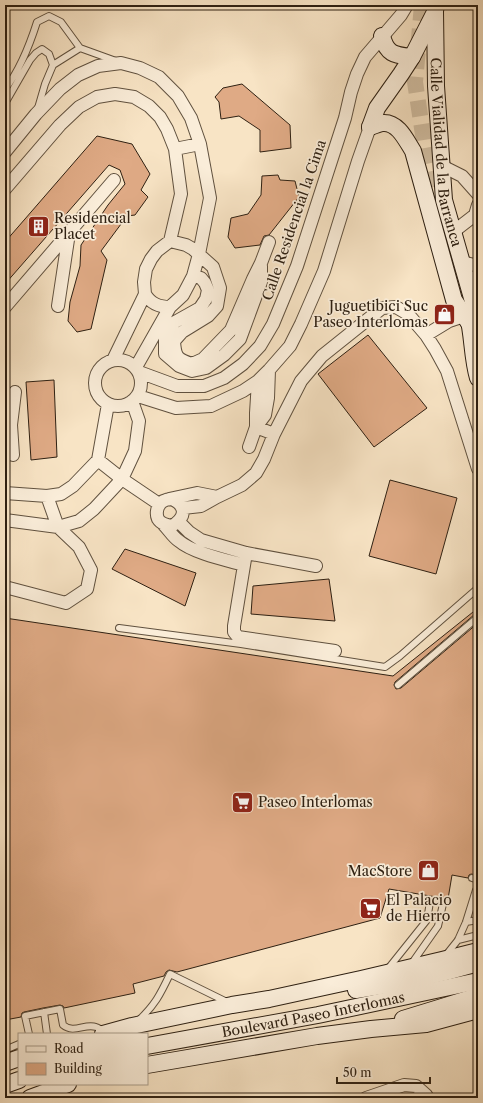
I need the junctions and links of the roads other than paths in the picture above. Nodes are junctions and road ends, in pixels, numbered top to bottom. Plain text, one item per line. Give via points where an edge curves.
1 (407, 5) edge
2 (436, 8) edge
3 (382, 36) junction
4 (80, 48) junction
5 (412, 56) junction
6 (121, 63) junction
7 (53, 65) junction
8 (5, 89) edge
9 (5, 101) edge
10 (36, 114) junction
11 (370, 128) junction
12 (200, 144) junction
13 (175, 149) junction
14 (5, 152) edge
15 (442, 166) junction
16 (114, 180) dead end
17 (5, 189) edge
18 (478, 194) edge
19 (478, 205) edge
20 (69, 232) junction
21 (453, 232) junction
22 (170, 241) junction
23 (269, 242) dead end
24 (199, 254) junction
25 (261, 263) junction
26 (478, 266) edge
27 (459, 269) junction
28 (193, 276) junction
29 (145, 294) junction
30 (58, 306) dead end
31 (5, 307) edge
32 (170, 307) junction
33 (473, 317) edge
34 (426, 335) junction
35 (113, 360) junction
36 (138, 370) junction
37 (269, 370) junction
38 (478, 378) edge
39 (258, 381) junction
40 (15, 392) dead end
41 (135, 399) junction
42 (108, 404) junction
43 (8, 426) edge
44 (256, 427) junction
45 (274, 434) junction
46 (249, 447) dead end
47 (13, 455) dead end
48 (98, 460) junction
49 (478, 469) edge
50 (122, 479) junction
51 (5, 493) edge
52 (47, 496) junction
53 (217, 497) junction
54 (162, 502) junction
55 (182, 508) junction
56 (5, 520) edge
57 (179, 522) junction
58 (164, 525) junction
59 (58, 527) junction
60 (198, 545) junction
61 (246, 553) junction
62 (244, 565) junction
63 (316, 566) dead end
64 (5, 587) edge
65 (478, 588) edge
66 (478, 617) edge
67 (119, 628) dead end
68 (335, 651) dead end
69 (398, 685) dead end
70 (476, 890) dead end
71 (430, 902) dead end
72 (443, 904) dead end
73 (478, 920) edge
74 (466, 922) junction
75 (478, 936) edge
76 (458, 940) junction
77 (478, 950) edge
78 (442, 960) junction
79 (478, 963) edge
80 (409, 968) junction
81 (384, 980) junction
82 (478, 981) edge
83 (478, 996) edge
84 (232, 1005) junction
85 (478, 1010) edge
86 (44, 1012) junction
87 (318, 1015) junction
88 (132, 1026) junction
89 (371, 1029) junction
90 (29, 1033) edge
91 (47, 1033) edge
92 (104, 1033) edge
93 (108, 1033) edge
94 (18, 1044) edge
95 (148, 1046) edge
96 (5, 1050) edge
97 (18, 1058) edge
98 (5, 1063) edge
99 (148, 1064) edge
100 (18, 1080) edge
101 (5, 1085) edge
102 (65, 1085) edge
103 (30, 1098) edge
104 (366, 1098) edge
105 (428, 1098) edge

1 - 3 street, Calle Residencial la Cima
2 - 5 main road
2 - 15 main road, Calle Vialidad de la Barranca via 436,86
3 - 5 main road via 386,49 391,53
3 - 36 street, Calle Residencial la Cima via 365,57 357,74 297,266 273,324 260,346 243,364 224,378 204,386 176,386
4 - 6 lane
4 - 7 lane
4 - 8 lane via 62,22 49,16 38,22 32,39
5 - 11 main road via 377,108
6 - 10 street via 98,66 78,75
6 - 12 street via 140,68 159,78 178,96 192,118
7 - 9 lane via 49,54 42,49 36,52
7 - 10 lane
10 - 14 street
11 - 33 main road via 382,123 389,124 401,131 412,151 454,300
11 - 37 street via 324,271 290,346
12 - 13 street
12 - 24 street via 210,198
13 - 17 street via 160,117 149,106 134,97 115,94 97,97 79,107 60,124
13 - 22 street via 181,194
15 - 18 street via 462,176
15 - 21 main road, Calle Vialidad de la Barranca via 444,200
16 - 20 street
19 - 21 street via 475,215
20 - 30 street
20 - 31 street
21 - 27 main road, Calle Vialidad de la Barranca
22 - 24 street via 186,245
22 - 29 street via 157,251 146,269
23 - 25 street
24 - 25 street via 213,267 220,288 217,306 208,316 182,332 174,341 174,352 180,360 192,364 203,359 231,330
24 - 28 street
25 - 28 street via 260,282 240,339 206,368 192,371 179,366 165,354 165,334 175,322 200,308 206,299 208,290 205,283 201,278
26 - 27 street
27 - 33 main road, Calle Vialidad de la Barranca
28 - 32 street via 183,295
29 - 32 street via 155,304
29 - 35 street
32 - 36 street
33 - 34 street via 449,321
33 - 38 main road, Calle Vialidad de la Barranca via 475,369
34 - 45 street via 408,314 396,307 382,308 322,356 301,381
34 - 49 street via 447,372
35 - 36 street via 126,360
35 - 42 street via 100,368 95,383 100,398
36 - 41 street via 142,384
37 - 39 street
37 - 44 street via 265,415
39 - 41 street via 210,406 176,408
39 - 44 street
40 - 43 street
41 - 42 street via 121,406
41 - 50 street via 140,421 135,451
42 - 48 street
43 - 47 street
44 - 45 street
44 - 46 street
45 - 53 street via 256,473 242,485
48 - 50 street
48 - 52 street via 73,486 61,494
50 - 54 street
50 - 59 street via 79,521
51 - 52 street
52 - 59 street
53 - 54 street via 197,493
53 - 55 street via 201,506
54 - 55 street via 172,499 179,502
54 - 58 street via 156,512 158,520
55 - 57 street via 183,516
56 - 59 street
57 - 58 street via 172,526
57 - 60 street
58 - 60 street via 180,542
59 - 64 street via 79,547 91,570 87,588 66,603
60 - 61 street
60 - 62 street
61 - 62 street
61 - 63 street
62 - 68 street via 234,626 234,632 238,636
65 - 67 lane via 385,667
66 - 69 lane
70 - 74 lane
71 - 81 lane via 427,920
72 - 80 lane via 438,926
73 - 74 lane
74 - 76 lane
75 - 76 lane
76 - 78 lane
77 - 78 main road
78 - 80 main road
79 - 81 main road via 460,969
80 - 81 main road
81 - 84 main road via 294,1000 269,999
81 - 87 main road
82 - 87 main road, Boulevard Paseo Interlomas
83 - 89 main road
84 - 88 main road
84 - 88 lane via 170,974 159,997
85 - 89 main road, Boulevard Paseo Interlomas via 426,1024
86 - 90 lane via 25,1016
86 - 91 lane
86 - 92 lane via 60,1009 63,1025 67,1029 95,1026
87 - 95 main road, Boulevard Paseo Interlomas
88 - 93 main road
89 - 99 main road, Boulevard Paseo Interlomas
94 - 96 lane
97 - 98 main road
100 - 101 main road
102 - 103 main road
104 - 105 street via 404,1085 416,1086

